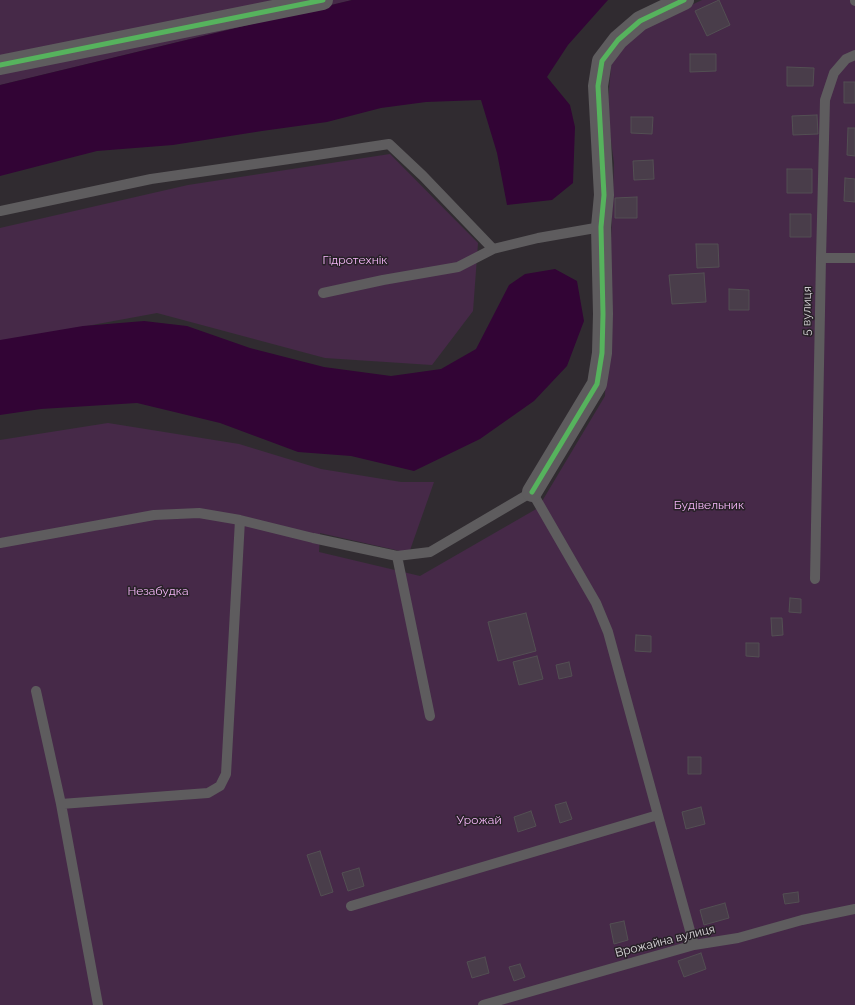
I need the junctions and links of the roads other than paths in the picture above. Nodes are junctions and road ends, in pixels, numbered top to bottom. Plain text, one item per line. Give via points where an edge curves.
1 (323, 0) edge
2 (684, 0) edge
3 (855, 55) edge
4 (0, 65) edge
5 (0, 211) edge
6 (601, 227) junction
7 (493, 249) junction
8 (821, 258) junction
9 (855, 258) edge
10 (323, 293) dead end
11 (532, 492) junction
12 (240, 520) junction
13 (0, 543) edge
14 (397, 556) junction
15 (815, 579) dead end
16 (36, 691) dead end
17 (430, 716) dead end
18 (61, 804) junction
19 (658, 815) junction
20 (351, 906) dead end
21 (855, 909) edge
22 (694, 945) junction
23 (98, 1005) edge
24 (483, 1005) edge

1 - 4 street
2 - 6 street via 640,21 618,40 602,61 598,86 604,195
3 - 8 lane, 5 вулиця via 846,59 834,73 825,100
5 - 7 lane via 151,179 389,144
6 - 7 lane
6 - 11 street via 603,314 602,353 597,384
7 - 10 lane via 458,267
8 - 9 lane
8 - 15 lane, 5 вулиця
11 - 14 lane via 430,552
11 - 19 lane via 596,603 608,632
12 - 13 lane via 200,513 154,515
12 - 14 lane
12 - 18 lane via 226,774 220,786 208,793
14 - 17 lane
16 - 18 lane
18 - 23 lane
19 - 20 lane
19 - 22 lane
21 - 22 lane, Врожайна вулиця via 802,920 738,938
22 - 24 lane, Врожайна вулиця

